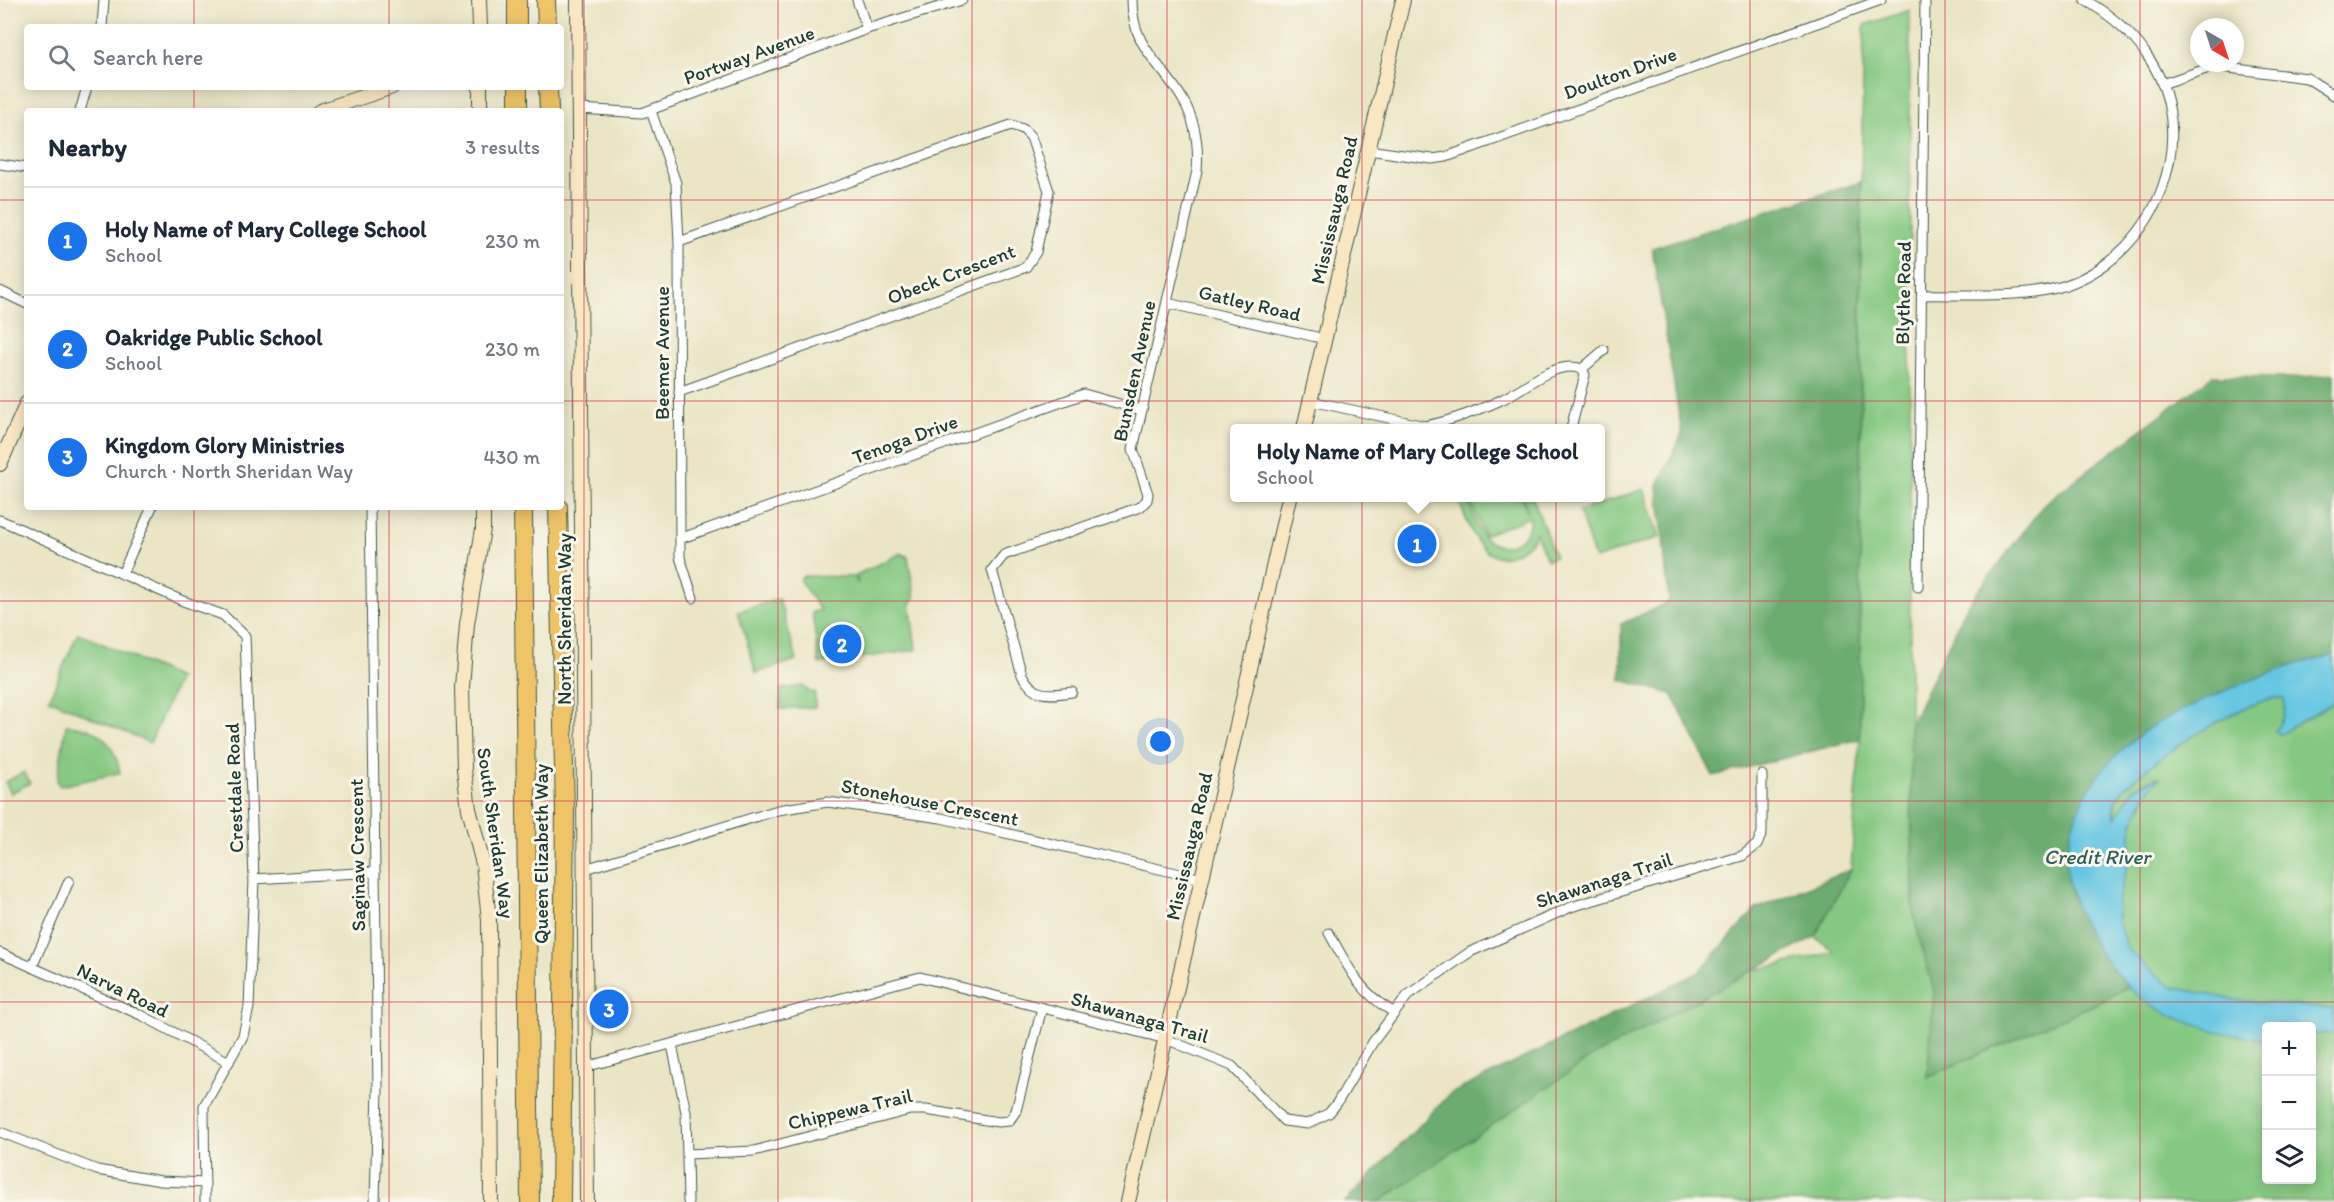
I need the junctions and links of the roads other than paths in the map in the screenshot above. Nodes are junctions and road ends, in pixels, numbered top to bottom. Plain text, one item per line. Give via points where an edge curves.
1 (104, 0) edge
2 (480, 0) edge
3 (517, 0) edge
4 (546, 0) edge
5 (578, 0) edge
6 (857, 0) edge
7 (962, 0) edge
8 (1132, 0) edge
9 (1403, 0) edge
10 (1881, 0) edge
11 (1925, 0) edge
12 (2085, 0) edge
13 (102, 24) edge
14 (480, 24) edge
15 (518, 24) edge
16 (547, 24) edge
17 (867, 29) junction
18 (2162, 84) junction
19 (86, 90) edge
20 (383, 90) edge
21 (480, 90) edge
22 (518, 90) edge
23 (548, 90) edge
24 (2334, 96) edge
25 (81, 108) edge
26 (329, 108) edge
27 (480, 108) edge
28 (518, 108) edge
29 (549, 108) edge
30 (580, 109) junction
31 (651, 111) junction
32 (1368, 150) junction
33 (0, 164) edge
34 (24, 168) edge
35 (679, 242) junction
36 (0, 291) edge
37 (1922, 295) junction
38 (24, 303) edge
39 (1167, 303) junction
40 (1325, 339) junction
41 (1604, 350) dead end
42 (1581, 369) junction
43 (679, 392) junction
44 (1311, 401) junction
45 (24, 410) edge
46 (1142, 410) junction
47 (1305, 424) edge
48 (1416, 424) edge
49 (1436, 424) edge
50 (1573, 424) edge
51 (0, 464) edge
52 (1287, 502) edge
53 (151, 510) edge
54 (370, 510) edge
55 (483, 510) edge
56 (523, 510) edge
57 (558, 510) edge
58 (0, 520) edge
59 (682, 538) junction
60 (122, 573) junction
61 (1918, 587) dead end
62 (693, 598) dead end
63 (1072, 692) dead end
64 (1762, 775) dead end
65 (585, 869) junction
66 (375, 872) junction
67 (254, 879) junction
68 (1202, 879) junction
69 (69, 881) dead end
70 (1329, 933) dead end
71 (0, 953) edge
72 (32, 967) junction
73 (1042, 1008) junction
74 (1393, 1012) junction
75 (1166, 1039) junction
76 (672, 1045) junction
77 (230, 1062) junction
78 (585, 1066) junction
79 (0, 1132) edge
80 (688, 1154) junction
81 (205, 1183) junction
82 (205, 1202) edge
83 (375, 1202) edge
84 (492, 1202) edge
85 (530, 1202) edge
86 (561, 1202) edge
87 (587, 1202) edge
88 (688, 1202) edge
89 (1128, 1202) edge

1 - 13 street
2 - 14 street
3 - 15 highway
4 - 16 highway
5 - 30 street, North Sheridan Way
6 - 17 street
7 - 17 street, Portway Avenue
8 - 39 street, Bunsden Avenue via 1132,14 1145,51 1183,100 1199,148
9 - 32 street, Mississauga Road
10 - 32 street, Doulton Drive via 1446,157 1432,159
11 - 37 street, Blythe Road
12 - 18 street via 2133,37
17 - 31 street, Portway Avenue
18 - 24 street via 2221,67 2307,78
18 - 37 street via 2173,136 2171,159 2163,190 2150,217 2128,246 2091,274 2046,291
19 - 25 street
20 - 26 street
21 - 27 street
22 - 28 highway
23 - 29 highway
30 - 31 street, Portway Avenue
30 - 65 street, North Sheridan Way
31 - 35 street, Beemer Avenue via 676,183
32 - 40 street, Mississauga Road
33 - 34 street
35 - 43 street, Beemer Avenue
35 - 43 street, Obeck Crescent via 1011,125 1031,137 1050,191 1036,252 1026,267
36 - 38 street
37 - 61 street, Blythe Road
39 - 40 street, Gatley Road
39 - 46 street, Bunsden Avenue
40 - 44 street, Mississauga Road
41 - 42 street
42 - 49 street via 1574,366 1532,379 1500,401
42 - 50 street via 1584,386
43 - 59 street, Beemer Avenue
44 - 47 street, Mississauga Road
44 - 48 street
45 - 51 street
46 - 59 street, Tenoga Drive via 1084,394
46 - 63 street, Bunsden Avenue via 1133,449 1147,500 1140,507 1004,555 992,570 1018,664 1028,685 1045,695
52 - 68 street, Mississauga Road
53 - 60 street
54 - 66 street, Saginaw Crescent
55 - 84 street, South Sheridan Way via 482,537 466,624 462,699 464,770 483,864 489,920
56 - 85 highway, Queen Elizabeth Way
57 - 86 highway, Queen Elizabeth Way via 565,811
58 - 60 street, Crestdale Road
59 - 62 street, Beemer Avenue via 680,557
60 - 67 street, Crestdale Road via 223,615 245,636
64 - 74 street, Shawanaga Trail via 1762,833 1757,845 1742,856 1580,904 1532,923 1447,966 1408,995
65 - 68 street, Stonehouse Crescent via 778,810 828,801 941,818
65 - 78 street, North Sheridan Way
66 - 67 street
66 - 83 street, Saginaw Crescent
67 - 77 street, Crestdale Road via 249,1007 243,1035
68 - 75 street, Mississauga Road
69 - 72 street
70 - 74 street via 1372,1000
71 - 72 street, Narva Road
72 - 77 street, Narva Road via 143,1016
73 - 75 street, Shawanaga Trail
73 - 76 street, Shawanaga Trail via 920,977
73 - 80 street, Chippewa Trail via 1016,1112 1009,1121 910,1110 754,1150
74 - 75 street, Shawanaga Trail via 1337,1103 1329,1113 1308,1124 1284,1121 1232,1066
75 - 89 street, Mississauga Road
76 - 78 street, Shawanaga Trail
76 - 80 street via 684,1095
77 - 81 street, Crestdale Road via 204,1106
78 - 87 street, North Sheridan Way
79 - 81 street via 97,1170 161,1181
80 - 88 street
81 - 82 street, Crestdale Road

